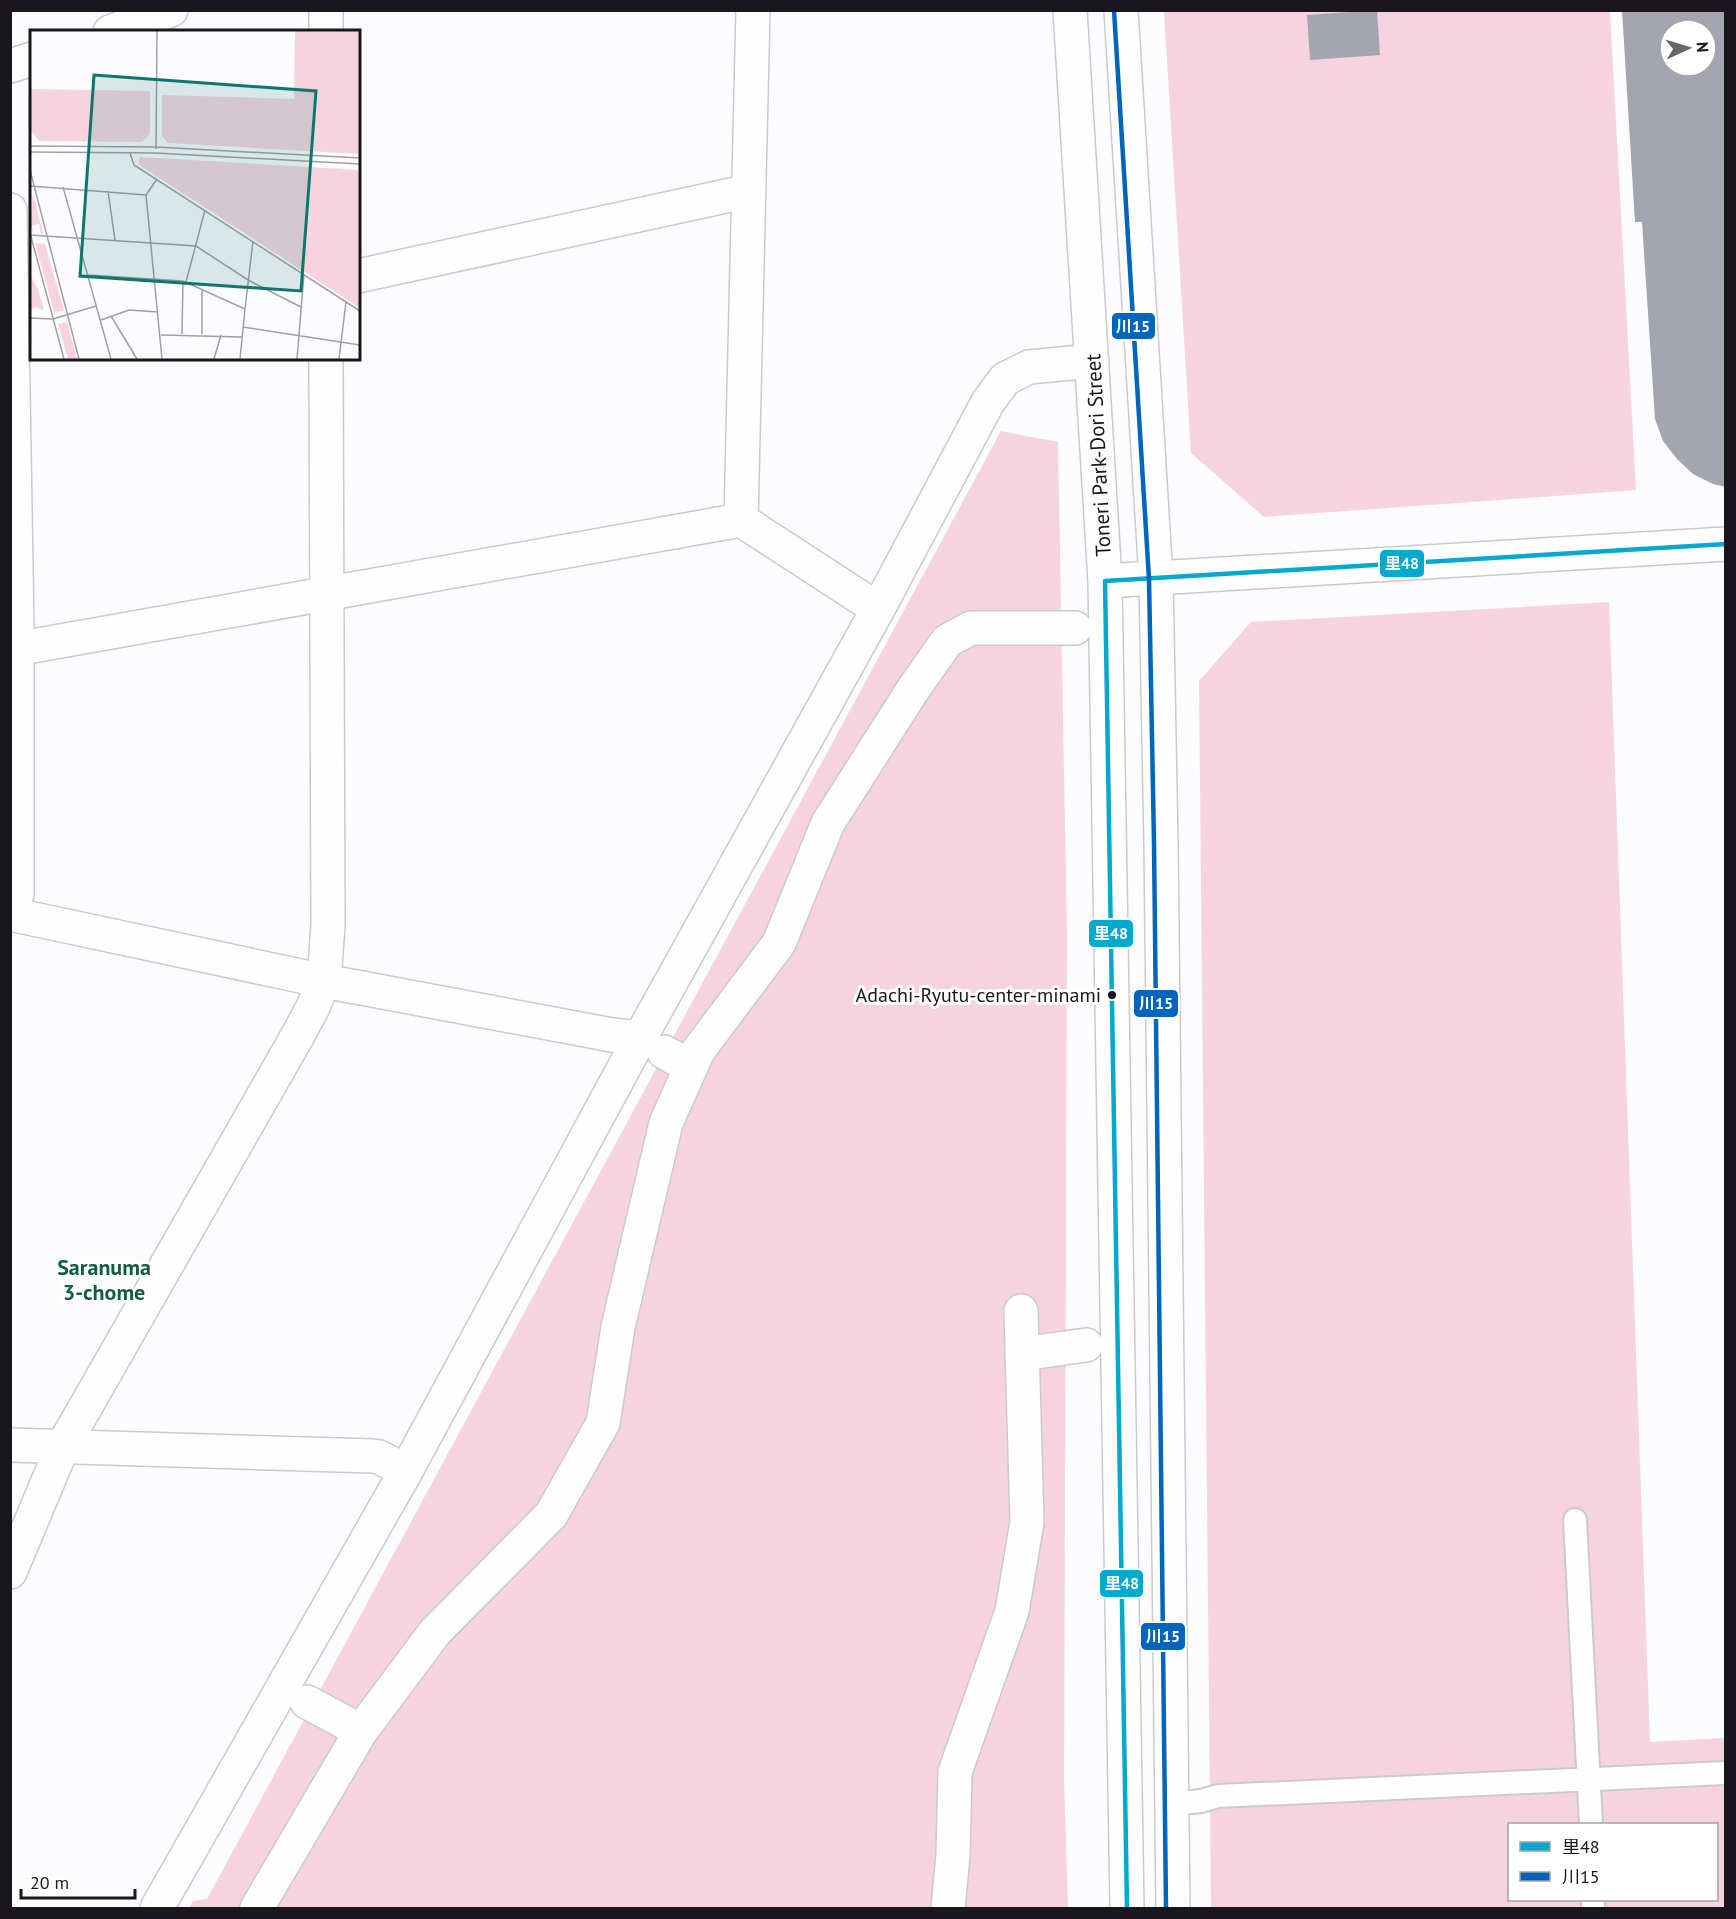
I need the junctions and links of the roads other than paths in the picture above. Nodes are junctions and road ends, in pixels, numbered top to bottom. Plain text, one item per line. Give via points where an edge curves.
1 (171, 10) edge
2 (326, 10) edge
3 (753, 10) edge
4 (1070, 10) edge
5 (1121, 10) edge
6 (116, 30) edge
7 (326, 30) edge
8 (30, 60) edge
9 (10, 66) edge
10 (749, 191) junction
11 (10, 210) edge
12 (360, 276) edge
13 (326, 360) edge
14 (1092, 361) junction
15 (741, 520) junction
16 (1725, 544) edge
17 (1156, 579) junction
18 (1105, 581) junction
19 (326, 594) junction
20 (878, 609) junction
21 (1075, 628) dead end
22 (14, 649) edge
23 (12, 904) edge
24 (324, 981) junction
25 (665, 1052) junction
26 (1021, 1311) dead end
27 (1086, 1345) dead end
28 (1022, 1354) junction
29 (10, 1445) edge
30 (62, 1448) junction
31 (406, 1471) junction
32 (1575, 1520) dead end
33 (10, 1572) edge
34 (308, 1702) dead end
35 (361, 1731) junction
36 (1725, 1773) edge
37 (1589, 1779) junction
38 (1172, 1804) junction
39 (1591, 1823) edge
40 (158, 1908) edge
41 (257, 1908) edge
42 (948, 1908) edge
43 (1127, 1908) edge
44 (1173, 1908) edge

1 - 6 street
2 - 7 street
3 - 10 street
4 - 14 street, Toneri Park-Dori Street
5 - 17 street
8 - 9 street
10 - 12 street
10 - 15 street
11 - 22 street
13 - 19 street
14 - 18 street, Toneri Park-Dori Street
14 - 20 street via 1029,367 1005,379 988,402
15 - 19 street
15 - 20 street
16 - 17 street
17 - 18 street
17 - 38 street
18 - 43 street, Toneri Park-Dori Street
19 - 22 street
19 - 24 street via 328,925
20 - 25 street
21 - 25 street via 971,628 947,641 828,823 779,943 698,1051
22 - 23 street
23 - 24 street
24 - 25 street via 612,1035
24 - 30 street via 298,1035
25 - 31 street
25 - 35 street via 666,1123 618,1327 603,1423 551,1515 435,1632
26 - 28 street
27 - 28 street
28 - 42 street via 1027,1522 1012,1611 955,1772
29 - 30 street
30 - 31 street via 373,1456
30 - 33 street
31 - 40 street
32 - 37 lane
34 - 35 street
35 - 41 street
36 - 37 lane
37 - 38 lane via 1218,1796
37 - 39 lane
38 - 44 street

